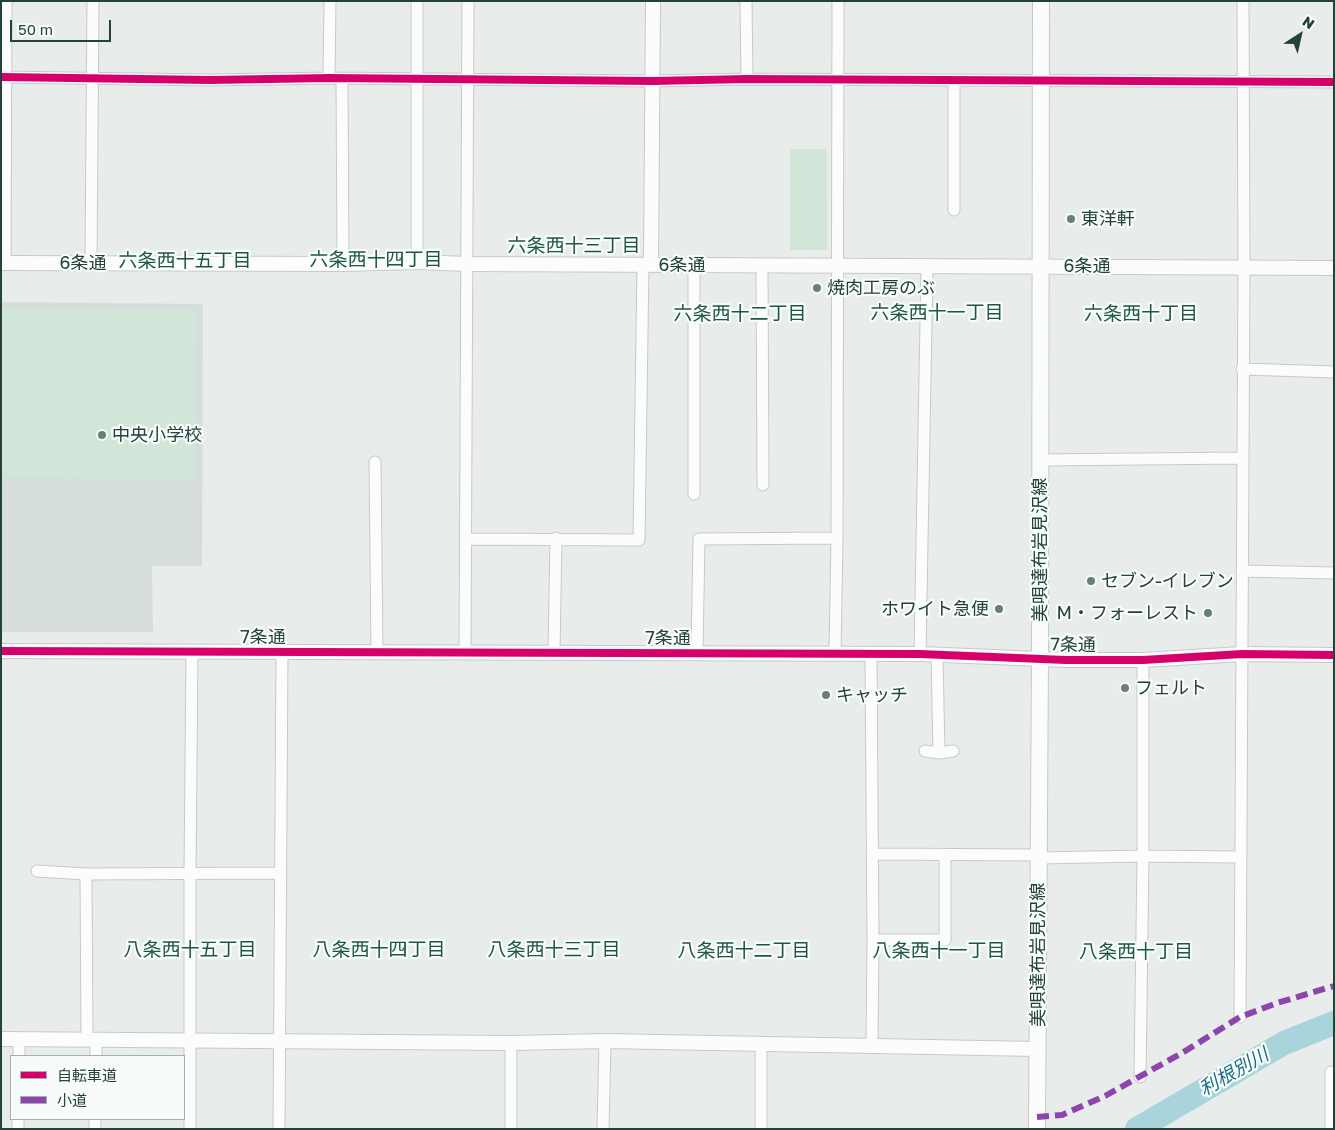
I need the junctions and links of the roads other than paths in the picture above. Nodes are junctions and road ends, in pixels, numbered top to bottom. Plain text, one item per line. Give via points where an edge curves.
1 (6, 1) edge
2 (93, 1) edge
3 (330, 1) edge
4 (417, 1) edge
5 (468, 1) edge
6 (653, 1) edge
7 (746, 1) edge
8 (838, 1) edge
9 (1041, 1) edge
10 (1243, 1) edge
11 (4, 77) edge
12 (92, 78) junction
13 (329, 78) junction
14 (342, 78) junction
15 (417, 78) junction
16 (468, 79) junction
17 (748, 79) junction
18 (838, 80) junction
19 (653, 81) junction
20 (954, 81) junction
21 (1042, 81) junction
22 (1244, 82) junction
23 (1334, 82) edge
24 (954, 210) dead end
25 (417, 262) junction
26 (3, 263) edge
27 (91, 263) junction
28 (343, 264) junction
29 (467, 264) junction
30 (647, 264) junction
31 (694, 265) junction
32 (762, 265) junction
33 (836, 266) junction
34 (926, 266) junction
35 (1041, 266) junction
36 (1244, 268) junction
37 (1334, 268) edge
38 (1242, 369) junction
39 (1334, 372) edge
40 (1242, 458) junction
41 (1040, 460) junction
42 (375, 462) dead end
43 (763, 485) dead end
44 (694, 494) dead end
45 (556, 538) junction
46 (837, 538) junction
47 (466, 539) junction
48 (1242, 571) junction
49 (1334, 573) edge
50 (1, 651) edge
51 (192, 651) junction
52 (377, 651) junction
53 (282, 652) junction
54 (465, 652) junction
55 (554, 652) junction
56 (696, 653) junction
57 (835, 654) junction
58 (871, 654) junction
59 (920, 654) junction
60 (937, 654) junction
61 (1242, 654) junction
62 (1334, 655) edge
63 (1040, 659) junction
64 (1143, 660) junction
65 (925, 751) dead end
66 (953, 751) dead end
67 (939, 753) junction
68 (872, 854) junction
69 (945, 856) junction
70 (1038, 856) junction
71 (1143, 856) junction
72 (1240, 857) junction
73 (37, 871) dead end
74 (279, 873) junction
75 (86, 874) junction
76 (190, 874) junction
77 (873, 940) junction
78 (1240, 1017) dead end
79 (1, 1039) edge
80 (19, 1039) junction
81 (92, 1039) junction
82 (190, 1040) junction
83 (279, 1041) junction
84 (510, 1042) junction
85 (604, 1042) junction
86 (761, 1044) junction
87 (872, 1046) junction
88 (1037, 1049) junction
89 (19, 1055) edge
90 (96, 1055) edge
91 (1331, 1072) dead end
92 (1140, 1077) dead end
93 (190, 1129) edge
94 (279, 1129) edge
95 (511, 1129) edge
96 (603, 1129) edge
97 (761, 1129) edge
98 (1037, 1129) edge
99 (1331, 1129) edge

1 - 11 street
2 - 12 street
3 - 13 street
4 - 15 street
5 - 16 street
6 - 19 street
7 - 17 street
8 - 18 street
9 - 21 main road, 美唄達布岩見沢線
10 - 22 street
11 - 12 street
11 - 26 street
12 - 13 street
12 - 27 street
13 - 14 street
14 - 15 street
14 - 28 street
15 - 16 street
15 - 25 street
16 - 19 street
16 - 29 street
17 - 18 street
17 - 19 street
18 - 20 street
18 - 33 street
19 - 30 street
20 - 21 street
20 - 24 street
21 - 22 street
21 - 35 main road, 美唄達布岩見沢線
22 - 23 street
22 - 36 street
25 - 28 street, 6条通
25 - 29 street, 6条通
26 - 27 street, 6条通
27 - 28 street, 6条通
29 - 30 street, 6条通
29 - 47 street
30 - 31 street, 6条通
30 - 45 street via 640,540
31 - 32 street, 6条通
31 - 44 street
32 - 33 street, 6条通
32 - 43 street
33 - 34 street, 6条通
33 - 46 street
34 - 35 street, 6条通
34 - 59 street
35 - 36 street, 6条通
35 - 41 main road, 美唄達布岩見沢線
36 - 37 street, 6条通
36 - 38 street
38 - 39 street
38 - 40 street
40 - 41 street
40 - 48 street
41 - 63 main road, 美唄達布岩見沢線
42 - 52 street
45 - 47 street
45 - 55 street
46 - 56 street via 699,539
46 - 57 street
47 - 54 street
48 - 49 street
48 - 61 street
50 - 51 street, 7条通
51 - 53 street, 7条通
51 - 76 street
52 - 53 street, 7条通
52 - 54 street, 7条通
53 - 74 street
54 - 55 street, 7条通
55 - 56 street, 7条通
56 - 57 street, 7条通
57 - 58 street, 7条通
58 - 59 street, 7条通
58 - 68 street
59 - 60 street, 7条通
60 - 63 street, 7条通
60 - 67 street
61 - 62 street, 7条通
61 - 64 street, 7条通
61 - 72 street
63 - 64 street, 7条通
63 - 70 main road, 美唄達布岩見沢線
64 - 71 street
65 - 67 street
66 - 67 street
68 - 69 street
68 - 77 street
69 - 70 street
69 - 77 street via 945,940
70 - 71 street
70 - 88 main road, 美唄達布岩見沢線
71 - 72 street
71 - 92 street
72 - 78 street
73 - 75 street
74 - 76 street
74 - 83 street
75 - 76 street
75 - 81 street
76 - 82 street
77 - 87 street
79 - 80 street
80 - 81 street
80 - 89 street
81 - 82 street
81 - 90 street
82 - 83 street
82 - 93 street
83 - 84 street
83 - 94 street
84 - 85 street
84 - 95 street
85 - 86 street
85 - 96 street
86 - 87 street
86 - 97 street
87 - 88 street
88 - 98 main road, 美唄達布岩見沢線
91 - 99 street

